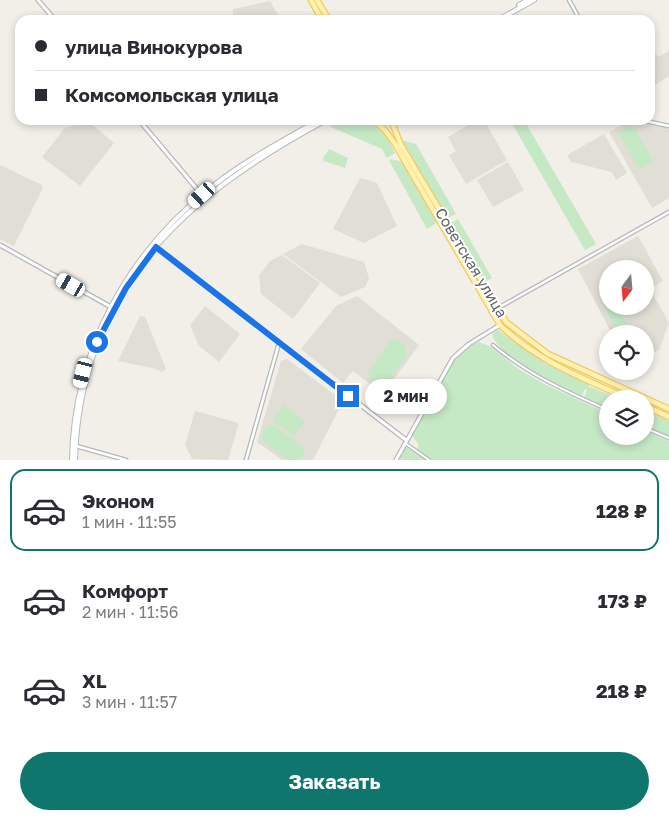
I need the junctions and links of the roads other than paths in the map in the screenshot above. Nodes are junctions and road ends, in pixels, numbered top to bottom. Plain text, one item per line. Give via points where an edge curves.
1 (38, 0) edge
2 (311, 0) edge
3 (317, 0) edge
4 (528, 0) edge
5 (534, 0) edge
6 (569, 0) edge
7 (513, 10) junction
8 (51, 15) edge
9 (319, 15) edge
10 (326, 15) edge
11 (504, 15) edge
12 (506, 15) edge
13 (577, 15) edge
14 (655, 123) edge
15 (143, 125) edge
16 (310, 125) edge
17 (317, 125) edge
18 (379, 125) edge
19 (393, 125) edge
20 (669, 126) edge
21 (214, 187) junction
22 (203, 196) junction
23 (669, 212) edge
24 (0, 245) edge
25 (154, 246) junction
26 (112, 308) junction
27 (497, 308) junction
28 (506, 322) junction
29 (500, 325) junction
30 (279, 343) junction
31 (493, 345) dead end
32 (609, 390) edge
33 (599, 406) edge
34 (669, 409) edge
35 (654, 410) edge
36 (669, 417) edge
37 (654, 432) edge
38 (669, 438) edge
39 (405, 442) junction
40 (74, 446) junction
41 (73, 460) edge
42 (126, 460) edge
43 (246, 460) edge
44 (396, 460) edge
45 (429, 460) edge

1 - 8 street
2 - 9 main road
3 - 10 main road
4 - 7 main road
5 - 7 main road
6 - 13 street
7 - 11 main road
7 - 12 main road
14 - 20 street
15 - 22 street
16 - 21 main road via 252,158
17 - 21 main road
18 - 29 main road, Советская улица via 395,144
19 - 27 main road, Советская улица
21 - 22 main road
22 - 25 main road
23 - 27 street
24 - 26 street
25 - 26 main road
25 - 30 street
26 - 40 main road via 89,359 78,401
27 - 28 main road, Советская улица
28 - 29 main road
28 - 34 main road, Советская улица via 555,358
29 - 32 main road, Советская улица via 546,361
29 - 39 street via 453,358
30 - 39 street
30 - 43 street
31 - 33 street via 520,368
35 - 36 main road
37 - 38 street
39 - 44 street
39 - 45 street
40 - 41 main road
40 - 42 street

